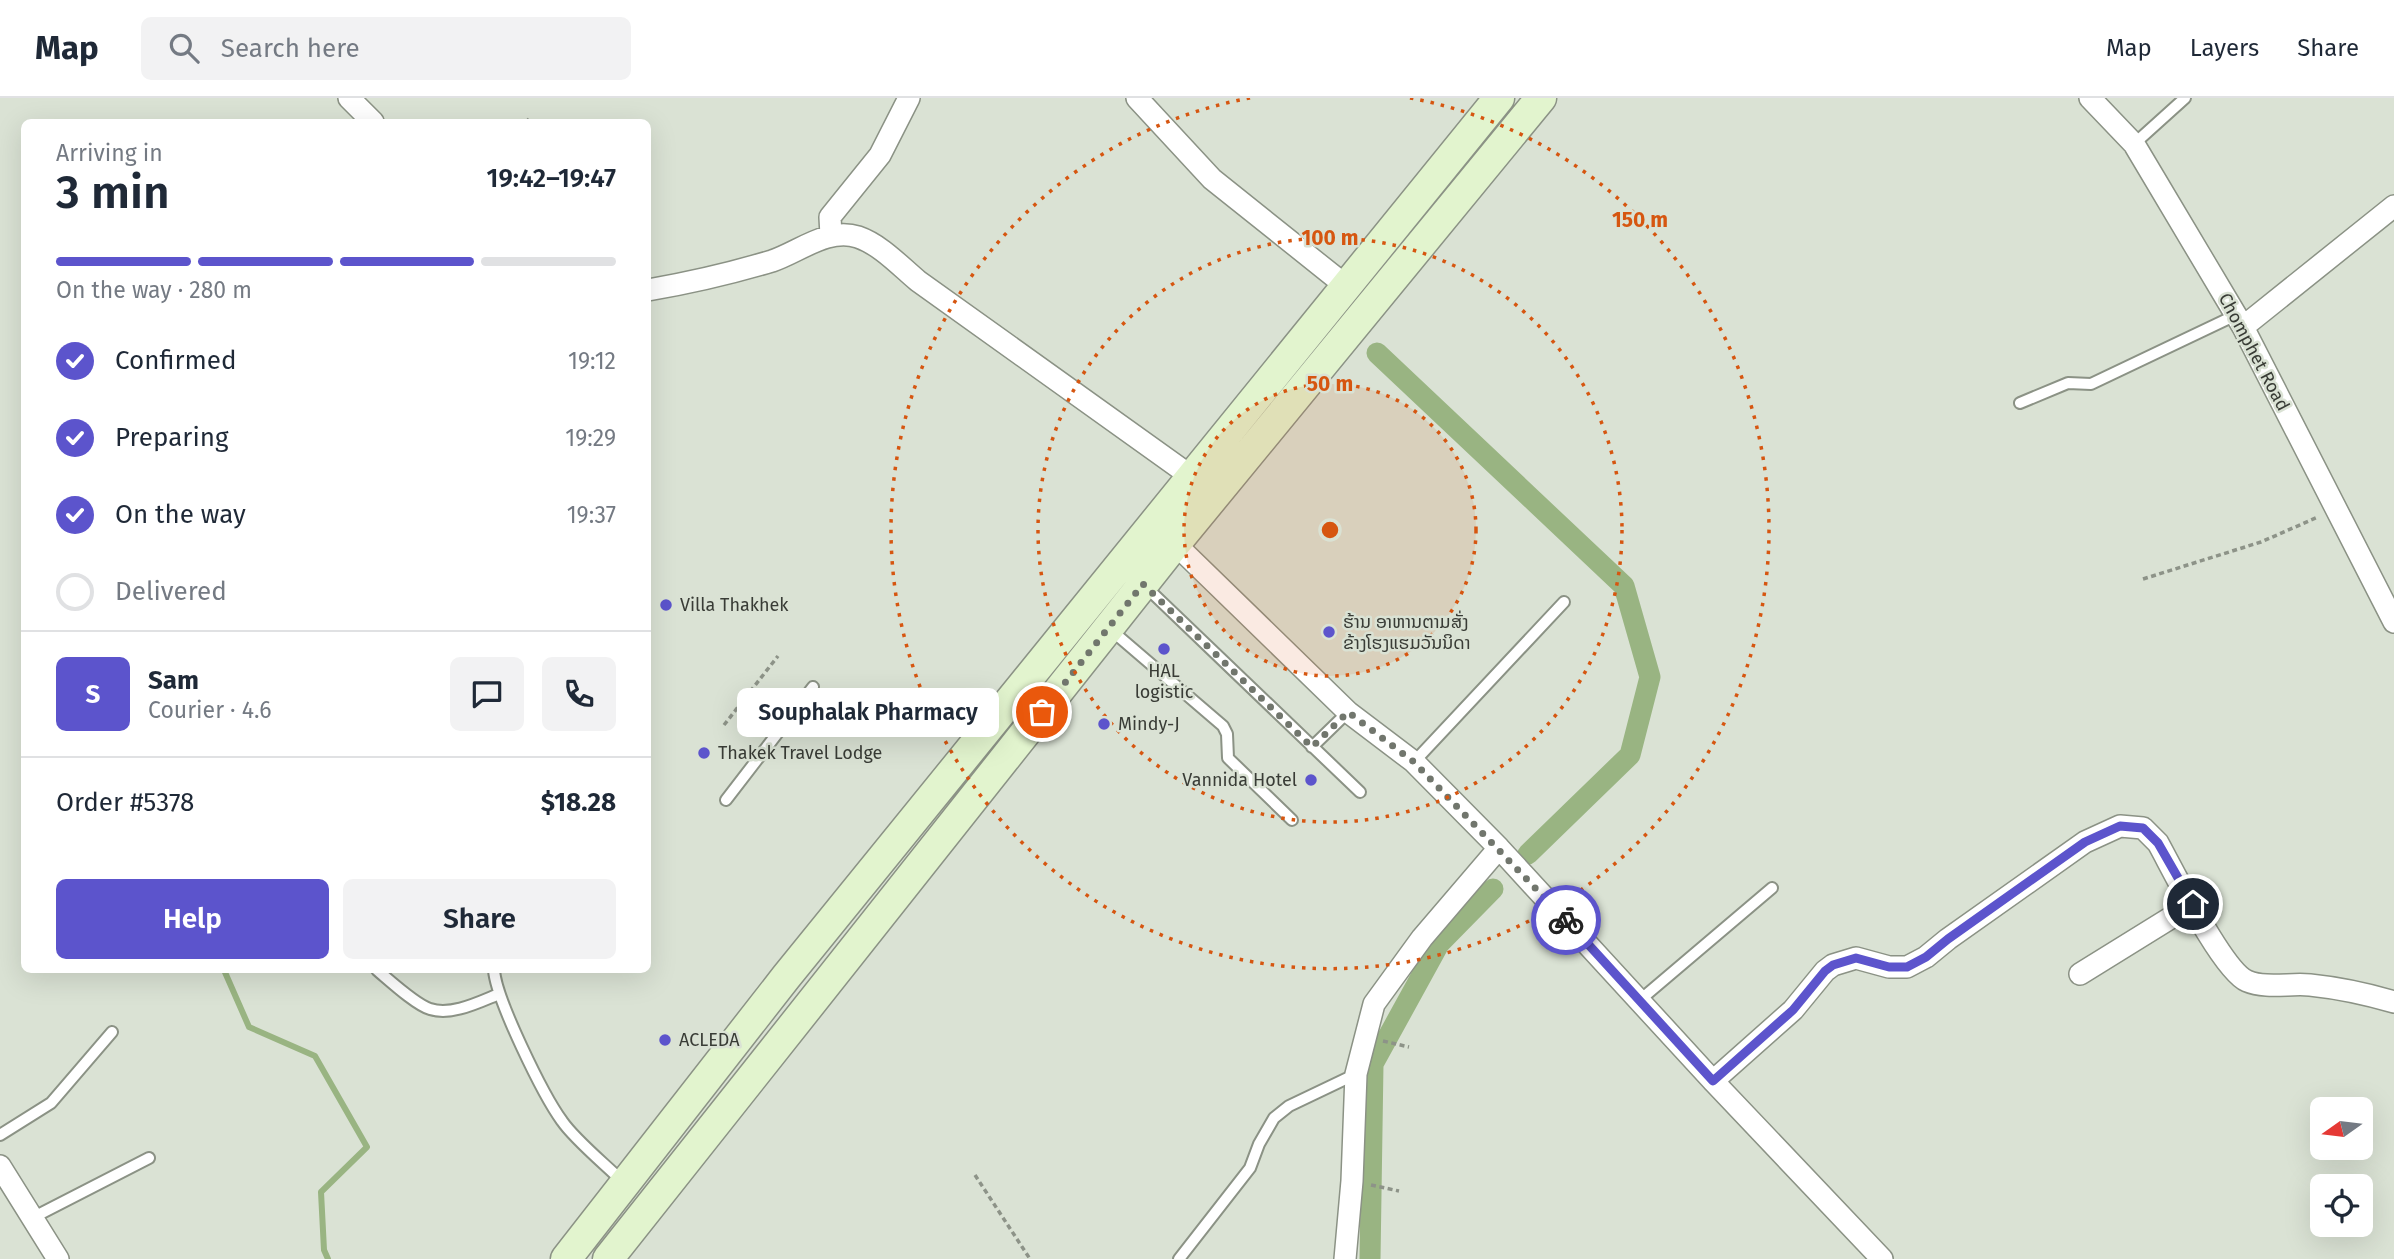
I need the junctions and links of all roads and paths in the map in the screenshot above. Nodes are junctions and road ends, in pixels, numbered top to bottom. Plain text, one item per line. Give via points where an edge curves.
1 (349, 98) edge
2 (909, 98) edge
3 (1137, 98) edge
4 (1499, 98) edge
5 (1541, 98) edge
6 (2090, 98) edge
7 (2185, 98) edge
8 (370, 119) edge
9 (2134, 144) junction
10 (2394, 206) edge
11 (831, 236) junction
12 (1346, 286) junction
13 (651, 289) edge
14 (2239, 321) junction
15 (2020, 403) dead end
16 (1192, 477) junction
17 (2336, 510) junction
18 (1154, 524) junction
19 (1175, 544) junction
20 (2143, 579) dead end
21 (1143, 584) junction
22 (1564, 601) dead end
23 (2394, 622) edge
24 (1109, 628) junction
25 (778, 656) dead end
26 (813, 687) dead end
27 (1348, 712) junction
28 (724, 725) dead end
29 (1312, 747) junction
30 (1414, 762) junction
31 (1360, 792) dead end
32 (726, 800) dead end
33 (1292, 820) dead end
34 (1499, 849) junction
35 (1772, 888) dead end
36 (2193, 904) junction
37 (380, 973) edge
38 (495, 973) edge
39 (2080, 974) dead end
40 (499, 994) junction
41 (1640, 1000) junction
42 (2394, 1002) edge
43 (112, 1032) dead end
44 (1356, 1074) junction
45 (1713, 1081) junction
46 (0, 1135) edge
47 (149, 1158) dead end
48 (0, 1166) edge
49 (975, 1175) dead end
50 (1352, 1181) junction
51 (625, 1184) junction
52 (1399, 1191) dead end
53 (34, 1217) junction
54 (58, 1259) edge
55 (566, 1259) edge
56 (608, 1259) edge
57 (1030, 1259) edge
58 (1179, 1259) edge
59 (1345, 1259) edge
60 (1882, 1259) edge

1 - 8 street
2 - 11 street via 880,155 830,217
3 - 12 street via 1212,179
4 - 12 main road
5 - 19 main road
6 - 9 street, Chomphet Road
7 - 9 lane
9 - 14 street, Chomphet Road
10 - 14 street
11 - 13 street via 775,260
11 - 16 street via 856,236 878,248
12 - 16 main road
14 - 15 lane via 2091,384 2068,383
14 - 17 street, Chomphet Road
16 - 18 main road
17 - 20 path via 2261,542
17 - 23 street, Chomphet Road
18 - 19 street
18 - 51 main road via 778,987
19 - 21 main road
19 - 27 street
21 - 24 main road
21 - 29 lane
22 - 30 lane
24 - 33 lane via 1223,726 1228,758
24 - 56 main road
25 - 28 path
26 - 32 lane
27 - 29 lane
27 - 30 street
29 - 31 lane
30 - 34 street
34 - 41 street
34 - 44 street via 1374,1004
35 - 41 lane
36 - 39 street
36 - 42 street via 2226,962 2245,981 2309,985
36 - 45 street via 2158,843 2143,828 2120,826 2085,842 1907,967 1856,958 1833,965 1793,1010
37 - 40 lane via 429,1009 450,1010
38 - 40 lane
40 - 51 lane via 562,1122
41 - 45 street
43 - 46 lane via 51,1103
44 - 50 street
44 - 58 lane via 1274,1118 1250,1168
45 - 60 street
47 - 53 lane
48 - 53 street
49 - 57 path
50 - 52 path
50 - 59 street
51 - 55 main road
53 - 54 street

